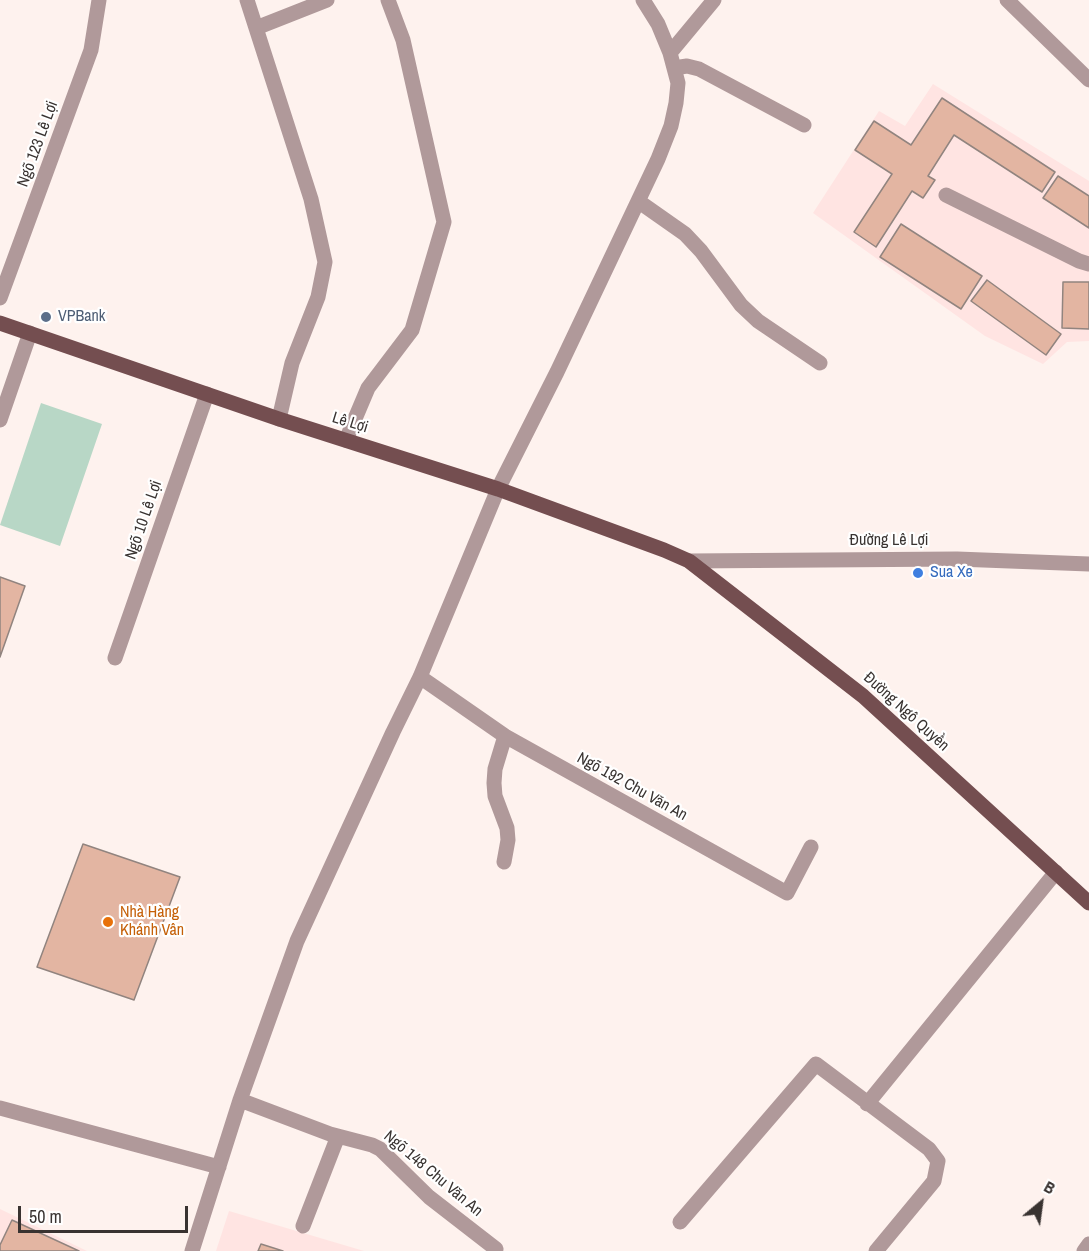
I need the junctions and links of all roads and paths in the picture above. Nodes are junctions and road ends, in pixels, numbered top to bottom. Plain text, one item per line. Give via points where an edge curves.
1 (99, 0) edge
2 (247, 0) edge
3 (327, 0) edge
4 (388, 0) edge
5 (643, 0) edge
6 (714, 0) edge
7 (1006, 0) edge
8 (256, 28) junction
9 (672, 61) junction
10 (1089, 80) edge
11 (804, 125) dead end
12 (946, 195) dead end
13 (638, 201) junction
14 (1089, 264) edge
15 (0, 298) edge
16 (0, 323) edge
17 (30, 333) junction
18 (820, 363) dead end
19 (207, 394) junction
20 (279, 419) junction
21 (0, 420) edge
22 (346, 440) junction
23 (498, 489) junction
24 (688, 561) junction
25 (1089, 564) edge
26 (115, 658) dead end
27 (420, 677) junction
28 (505, 736) junction
29 (811, 847) dead end
30 (504, 862) dead end
31 (1056, 872) junction
32 (1089, 903) edge
33 (240, 1100) junction
34 (867, 1104) junction
35 (0, 1108) edge
36 (338, 1137) junction
37 (219, 1167) junction
38 (680, 1222) dead end
39 (303, 1226) dead end
40 (1089, 1244) edge
41 (496, 1249) dead end
42 (192, 1251) edge
43 (876, 1251) edge
44 (1084, 1251) edge

1 - 15 street, Ngõ 123 Lê Lợi via 91,50
2 - 8 street
3 - 8 street
4 - 22 street via 403,40 444,222 412,330 368,388
5 - 9 street via 658,24
6 - 9 street
7 - 10 street
8 - 20 street via 311,199 325,262 318,297 292,363
9 - 11 street via 699,69
9 - 13 street via 678,83 671,126
12 - 14 street
13 - 18 street via 686,234 758,321
13 - 23 street
16 - 17 main road, Lê Lợi
17 - 19 main road, Lê Lợi
17 - 21 street
19 - 20 main road, Lê Lợi
19 - 26 street, Ngõ 10 Lê Lợi
20 - 22 main road, Lê Lợi
22 - 23 main road, Lê Lợi
23 - 24 main road, Lê Lợi
23 - 27 street
24 - 25 street, Đường Lê Lợi via 957,559
24 - 31 main road, Đường Ngô Quyền via 862,696
27 - 28 street, Ngõ 192 Chu Văn An
27 - 33 street via 297,941
28 - 29 street, Ngõ 192 Chu Văn An via 787,893
28 - 30 street via 494,783 507,828
31 - 32 main road, Đường Ngô Quyền
31 - 34 street
33 - 36 street, Ngõ 148 Chu Văn An
33 - 37 street
34 - 38 street via 816,1064
34 - 43 street via 928,1149 938,1161 934,1181
35 - 37 street
36 - 39 street
36 - 41 street, Ngõ 148 Chu Văn An via 380,1149 429,1197
37 - 42 street
40 - 44 street

